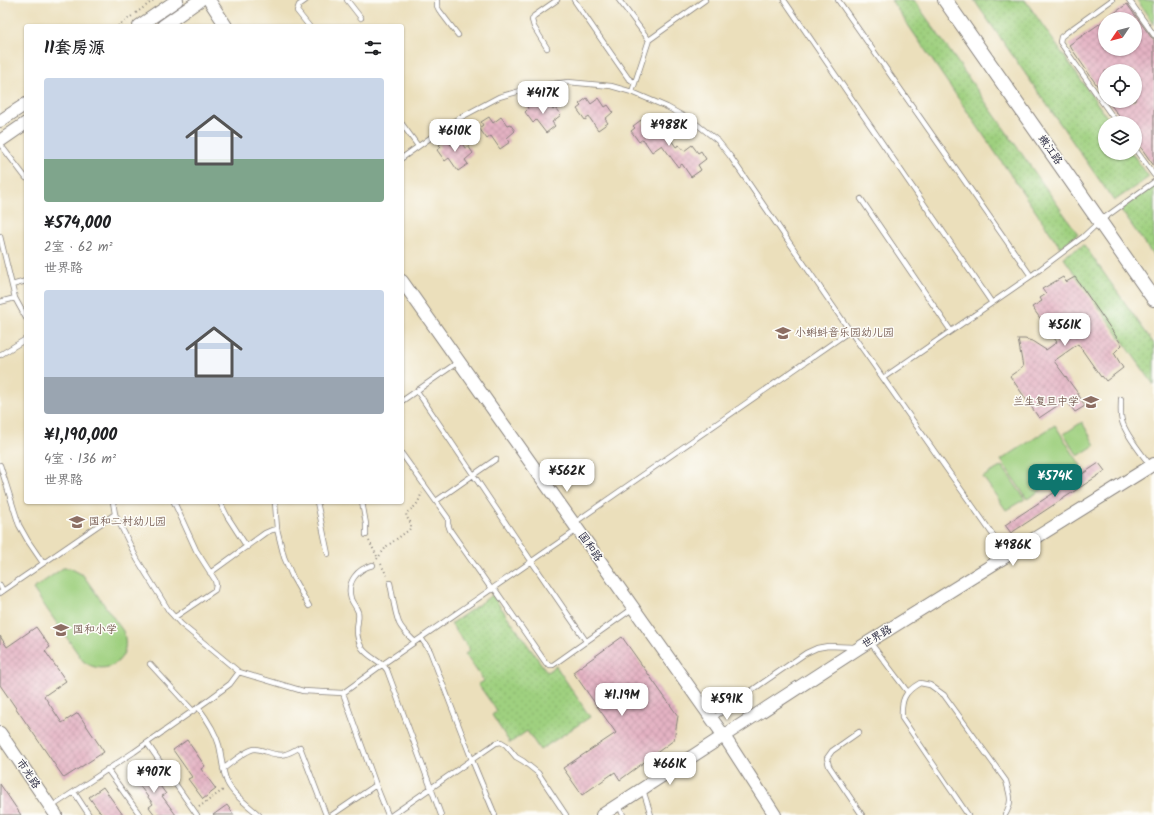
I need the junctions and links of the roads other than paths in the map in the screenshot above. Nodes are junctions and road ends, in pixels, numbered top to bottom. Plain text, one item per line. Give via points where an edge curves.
1 (177, 0) edge
2 (200, 0) edge
3 (209, 0) edge
4 (306, 0) edge
5 (347, 0) edge
6 (437, 0) edge
7 (557, 0) edge
8 (574, 0) edge
9 (620, 0) edge
10 (695, 0) edge
11 (704, 0) edge
12 (784, 0) edge
13 (838, 0) edge
14 (945, 0) edge
15 (1112, 0) edge
16 (1129, 0) edge
17 (698, 5) junction
18 (360, 18) dead end
19 (142, 24) edge
20 (167, 24) edge
21 (225, 24) edge
22 (307, 24) edge
23 (458, 35) dead end
24 (1154, 36) edge
25 (649, 40) junction
26 (547, 48) dead end
27 (635, 83) junction
28 (632, 92) junction
29 (24, 105) edge
30 (1112, 116) edge
31 (0, 122) edge
32 (24, 124) edge
33 (404, 127) edge
34 (0, 141) edge
35 (0, 144) edge
36 (418, 146) junction
37 (404, 156) edge
38 (1142, 158) edge
39 (24, 175) edge
40 (1154, 175) edge
41 (1154, 182) edge
42 (860, 199) dead end
43 (1100, 221) junction
44 (0, 236) edge
45 (1030, 276) junction
46 (24, 282) edge
47 (404, 284) edge
48 (12, 286) junction
49 (15, 298) junction
50 (1154, 299) edge
51 (0, 302) edge
52 (992, 303) junction
53 (24, 314) edge
54 (850, 331) junction
55 (950, 332) junction
56 (24, 340) edge
57 (0, 355) edge
58 (459, 362) junction
59 (883, 378) junction
60 (417, 391) junction
61 (1121, 399) dead end
62 (404, 400) edge
63 (404, 457) edge
64 (496, 459) dead end
65 (0, 464) edge
66 (1153, 465) edge
67 (474, 475) junction
68 (436, 501) junction
69 (114, 504) edge
70 (175, 504) edge
71 (221, 504) edge
72 (275, 504) edge
73 (318, 504) edge
74 (362, 504) edge
75 (115, 514) junction
76 (576, 526) junction
77 (277, 530) junction
78 (366, 535) dead end
79 (247, 546) junction
80 (328, 554) dead end
81 (1008, 556) junction
82 (532, 562) junction
83 (43, 563) junction
84 (372, 565) road end
85 (210, 573) junction
86 (390, 582) dead end
87 (0, 586) edge
88 (493, 589) junction
89 (2, 592) edge
90 (309, 606) dead end
91 (633, 608) junction
92 (175, 617) junction
93 (421, 638) junction
94 (586, 641) junction
95 (415, 642) junction
96 (865, 645) junction
97 (150, 664) dead end
98 (383, 664) junction
99 (239, 672) junction
100 (907, 691) junction
101 (343, 693) junction
102 (198, 707) junction
103 (192, 711) junction
104 (712, 719) junction
105 (859, 732) dead end
106 (0, 733) edge
107 (724, 736) junction
108 (147, 742) junction
109 (472, 760) junction
110 (108, 769) junction
111 (223, 769) junction
112 (376, 785) junction
113 (431, 788) junction
114 (642, 789) junction
115 (74, 792) junction
116 (621, 810) edge
117 (54, 811) edge
118 (196, 813) edge
119 (89, 815) edge
120 (140, 815) edge
121 (259, 815) edge
122 (326, 815) edge
123 (332, 815) edge
124 (388, 815) edge
125 (392, 815) edge
126 (441, 815) edge
127 (495, 815) edge
128 (566, 815) edge
129 (602, 815) edge
130 (651, 815) edge
131 (775, 815) edge
132 (862, 815) edge
133 (968, 815) edge
134 (1005, 815) edge

1 - 19 street
2 - 20 street
3 - 21 street
4 - 22 lane via 299,5 297,11
5 - 18 lane
6 - 23 lane via 439,10
7 - 26 lane via 532,20
8 - 27 lane via 628,78
9 - 25 lane
10 - 17 lane
11 - 17 lane
12 - 52 lane
13 - 45 lane
14 - 43 main road, 嫩江路
15 - 30 lane via 1061,37 1060,42
16 - 24 lane
17 - 25 lane
25 - 27 lane
27 - 28 lane
28 - 36 lane via 611,86 568,82 538,86 499,97 454,121
28 - 54 lane via 694,122 718,141
29 - 31 street
32 - 34 street
33 - 36 lane
35 - 39 lane
36 - 37 lane
38 - 40 lane
41 - 43 lane
42 - 55 lane
43 - 45 lane
43 - 50 main road, 嫩江路
44 - 48 lane
45 - 52 lane
46 - 48 lane
47 - 58 street, 国和路
48 - 49 lane
49 - 51 lane
49 - 53 lane
52 - 55 lane
54 - 59 lane
54 - 76 lane
55 - 59 lane
56 - 57 lane
58 - 60 lane
58 - 76 street, 国和路
59 - 81 lane
60 - 62 lane
60 - 67 lane
61 - 66 lane via 1124,426
63 - 68 lane
64 - 67 lane
65 - 83 lane via 19,524
66 - 81 street, 世界路
67 - 68 lane
67 - 82 lane
68 - 88 lane via 448,518 450,530
69 - 75 lane
70 - 85 lane via 196,550
71 - 79 lane
72 - 77 lane
73 - 80 lane
74 - 78 lane
75 - 83 lane
75 - 92 lane via 137,559
76 - 82 lane
76 - 91 street, 国和路
77 - 79 lane via 265,533
77 - 90 lane via 292,578
79 - 85 lane
81 - 96 street, 世界路
82 - 88 lane
82 - 94 lane
83 - 89 lane
84 - 98 lane via 357,572 350,593 359,614 357,637 361,647
85 - 92 lane via 215,580 215,590
86 - 95 lane via 399,624
87 - 89 lane
88 - 93 lane
88 - 94 lane via 546,663 553,665
91 - 94 lane
91 - 104 street, 国和路
92 - 99 lane
93 - 95 lane
93 - 109 lane via 430,651
95 - 98 lane
96 - 100 lane
96 - 104 lane via 828,646 806,653
96 - 107 street, 世界路
97 - 103 lane
98 - 101 lane
98 - 113 lane
99 - 101 lane via 303,691
99 - 102 lane via 230,684
100 - 133 lane via 901,709 902,718
100 - 134 lane via 920,683 944,695 1006,781 1010,806
101 - 112 lane
102 - 103 lane
102 - 111 lane via 219,745
103 - 108 lane
104 - 107 street, 国和路
105 - 132 lane via 832,751 827,758 829,766
106 - 117 street, 市光路
107 - 114 street, 世界路
107 - 131 street, 国和路
108 - 110 lane
108 - 118 lane
109 - 113 lane
109 - 127 lane
109 - 128 lane via 501,742 538,774
110 - 115 lane
110 - 120 lane
111 - 121 lane via 229,786
111 - 122 lane via 255,749 278,756 300,747
112 - 123 lane
112 - 124 lane
113 - 125 lane
113 - 126 lane
114 - 116 street, 世界路
114 - 130 lane
115 - 117 lane
115 - 119 lane
116 - 129 street, 世界路

